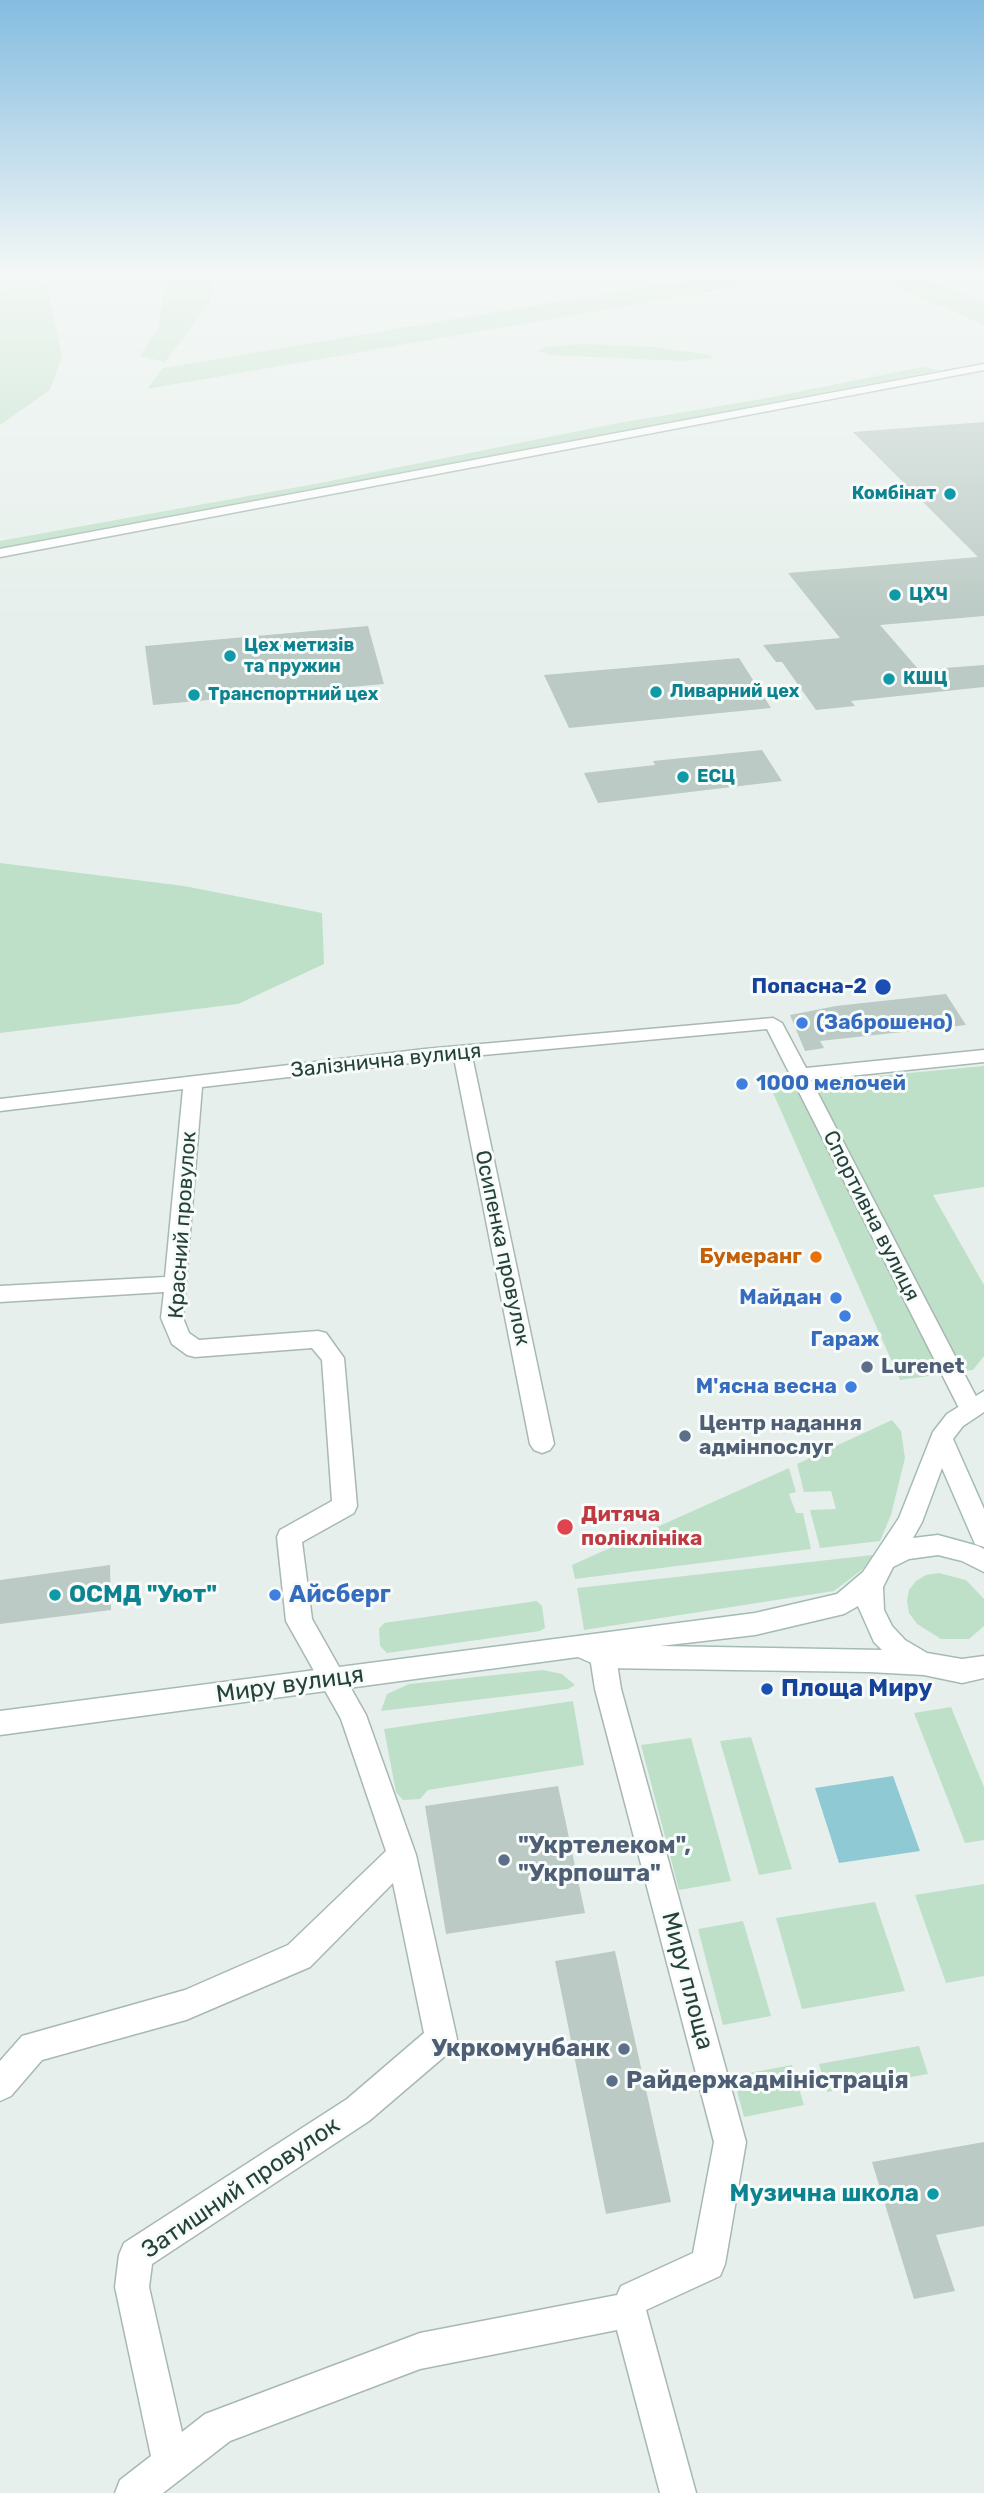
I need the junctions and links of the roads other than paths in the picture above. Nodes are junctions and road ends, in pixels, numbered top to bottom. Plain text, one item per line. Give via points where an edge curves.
1 (871, 388) edge
2 (0, 553) edge
3 (773, 1023) joint
4 (462, 1052) junction
5 (984, 1056) edge
6 (799, 1075) junction
7 (193, 1083) junction
8 (0, 1105) edge
9 (175, 1284) junction
10 (0, 1294) edge
11 (977, 1404) edge
12 (941, 1438) junction
13 (542, 1444) dead end
14 (984, 1537) edge
15 (984, 1562) edge
16 (880, 1569) junction
17 (591, 1651) junction
18 (924, 1664) junction
19 (984, 1667) edge
20 (334, 1679) junction
21 (0, 1723) edge
22 (402, 1855) junction
23 (0, 2085) edge
24 (629, 2310) junction
25 (171, 2462) junction
26 (133, 2493) edge
27 (678, 2493) edge

1 - 2 street
3 - 4 street, Залізнична вулиця
3 - 6 street, Спортивна вулиця
4 - 7 street, Залізнична вулиця
4 - 13 street, Осипенка провулок
5 - 6 street
6 - 11 street, Спортивна вулиця
7 - 8 street, Залізнична вулиця
7 - 9 street, Красний провулок
9 - 10 street
9 - 20 street, Красний провулок via 172,1318 180,1338 195,1349 318,1339 333,1357 345,1506 289,1537 299,1621
11 - 12 street
12 - 14 street
12 - 16 street via 911,1522
15 - 16 street via 938,1545 905,1549
16 - 17 street via 844,1603 755,1624
16 - 18 street via 869,1599 876,1623 896,1648
17 - 18 street
17 - 20 street, Миру вулиця
17 - 24 street, Миру площа via 608,1689 730,2142 708,2264 633,2298
18 - 19 street via 961,1671
20 - 21 street, Миру вулиця
20 - 22 street via 353,1715
22 - 23 street via 299,1956 186,2006 33,2047
22 - 25 street, Затишний провулок via 441,2039 358,2110 136,2255 132,2287
24 - 25 street via 420,2351 218,2427
24 - 27 street
25 - 26 street

